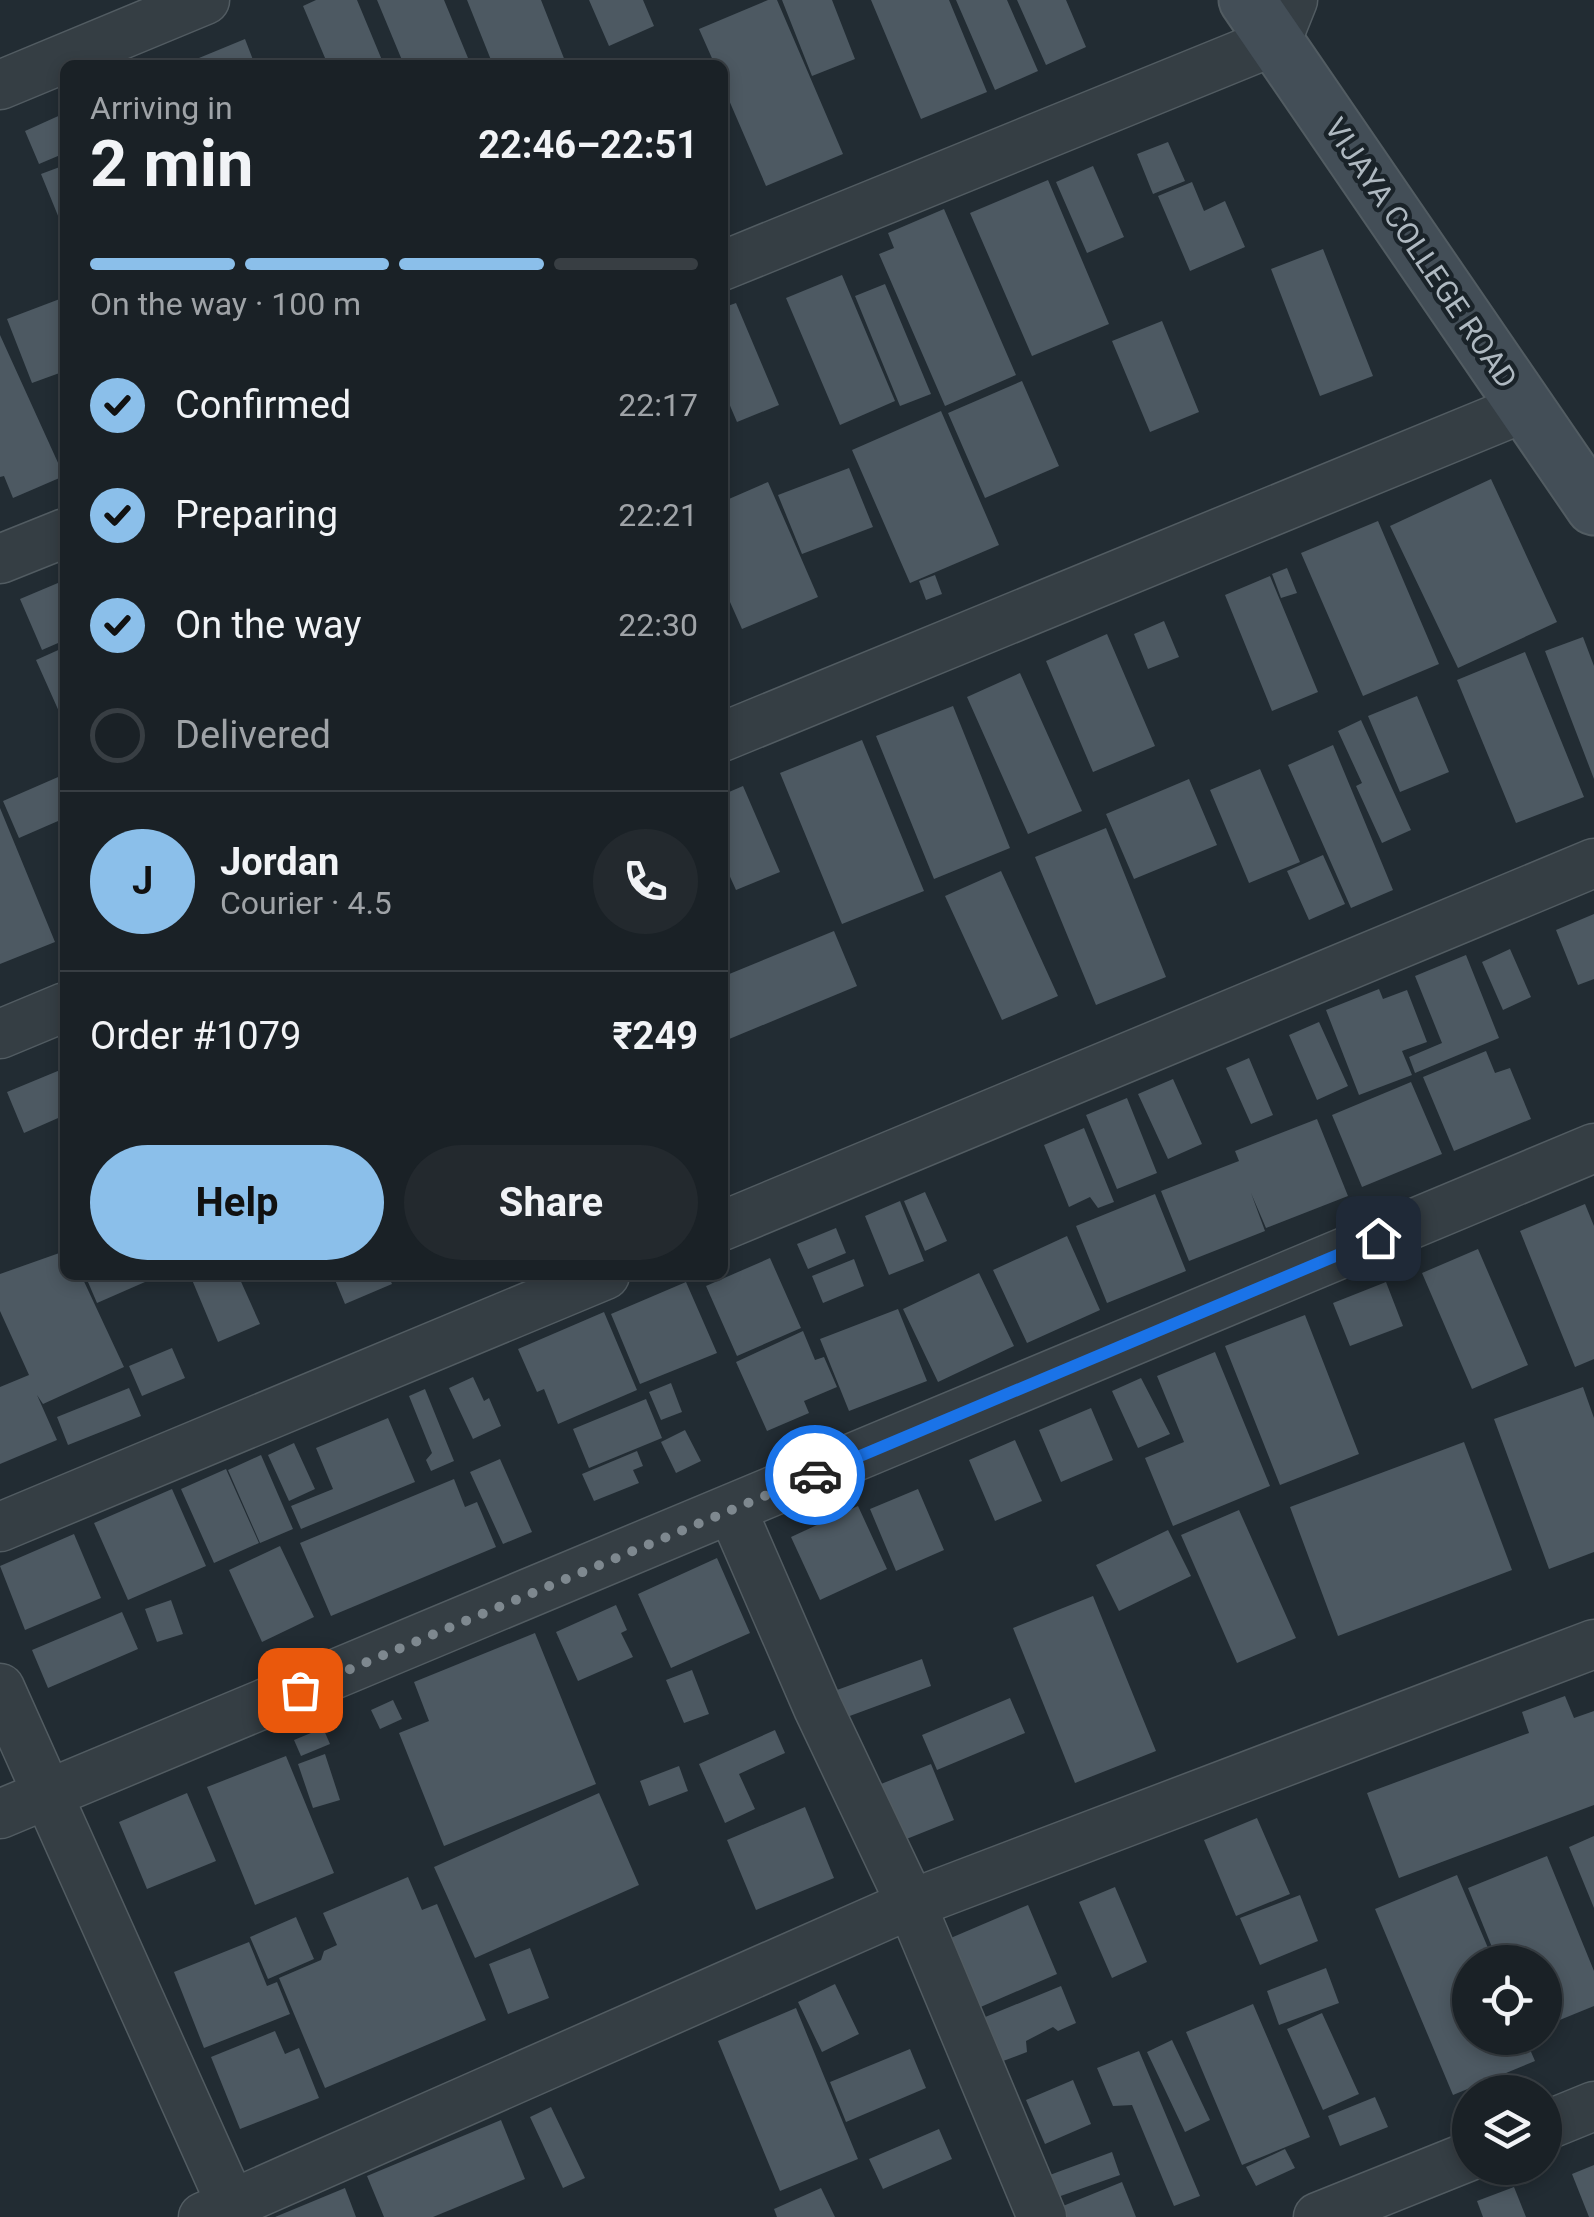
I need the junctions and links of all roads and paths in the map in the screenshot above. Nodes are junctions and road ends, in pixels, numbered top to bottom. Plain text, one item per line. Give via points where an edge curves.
1 (205, 0) edge
2 (1272, 13) edge
3 (60, 60) edge
4 (60, 60) edge
5 (0, 85) edge
6 (728, 263) edge
7 (1526, 407) junction
8 (1594, 506) edge
9 (60, 535) edge
10 (0, 559) edge
11 (728, 735) edge
12 (1594, 864) edge
13 (60, 1009) edge
14 (0, 1034) edge
15 (1594, 1148) edge
16 (728, 1224) edge
17 (593, 1280) edge
18 (732, 1510) junction
19 (0, 1527) edge
20 (1594, 1644) edge
21 (0, 1688) edge
22 (48, 1794) junction
23 (0, 1814) edge
24 (910, 1904) junction
25 (1594, 2106) edge
26 (1562, 2119) edge
27 (1452, 2163) edge
28 (224, 2213) edge
29 (1042, 2217) edge
30 (1318, 2217) edge

1 - 3 street
2 - 6 street
2 - 7 street, VIJAYA COLLEGE ROAD
4 - 5 street
7 - 8 street, VIJAYA COLLEGE ROAD
7 - 11 street
9 - 10 street
12 - 16 street
13 - 14 street
15 - 18 street
17 - 19 street
18 - 22 street
18 - 24 street
20 - 24 street
21 - 22 street
22 - 23 street
22 - 28 street
24 - 28 street
24 - 29 street
25 - 26 street
27 - 30 street

